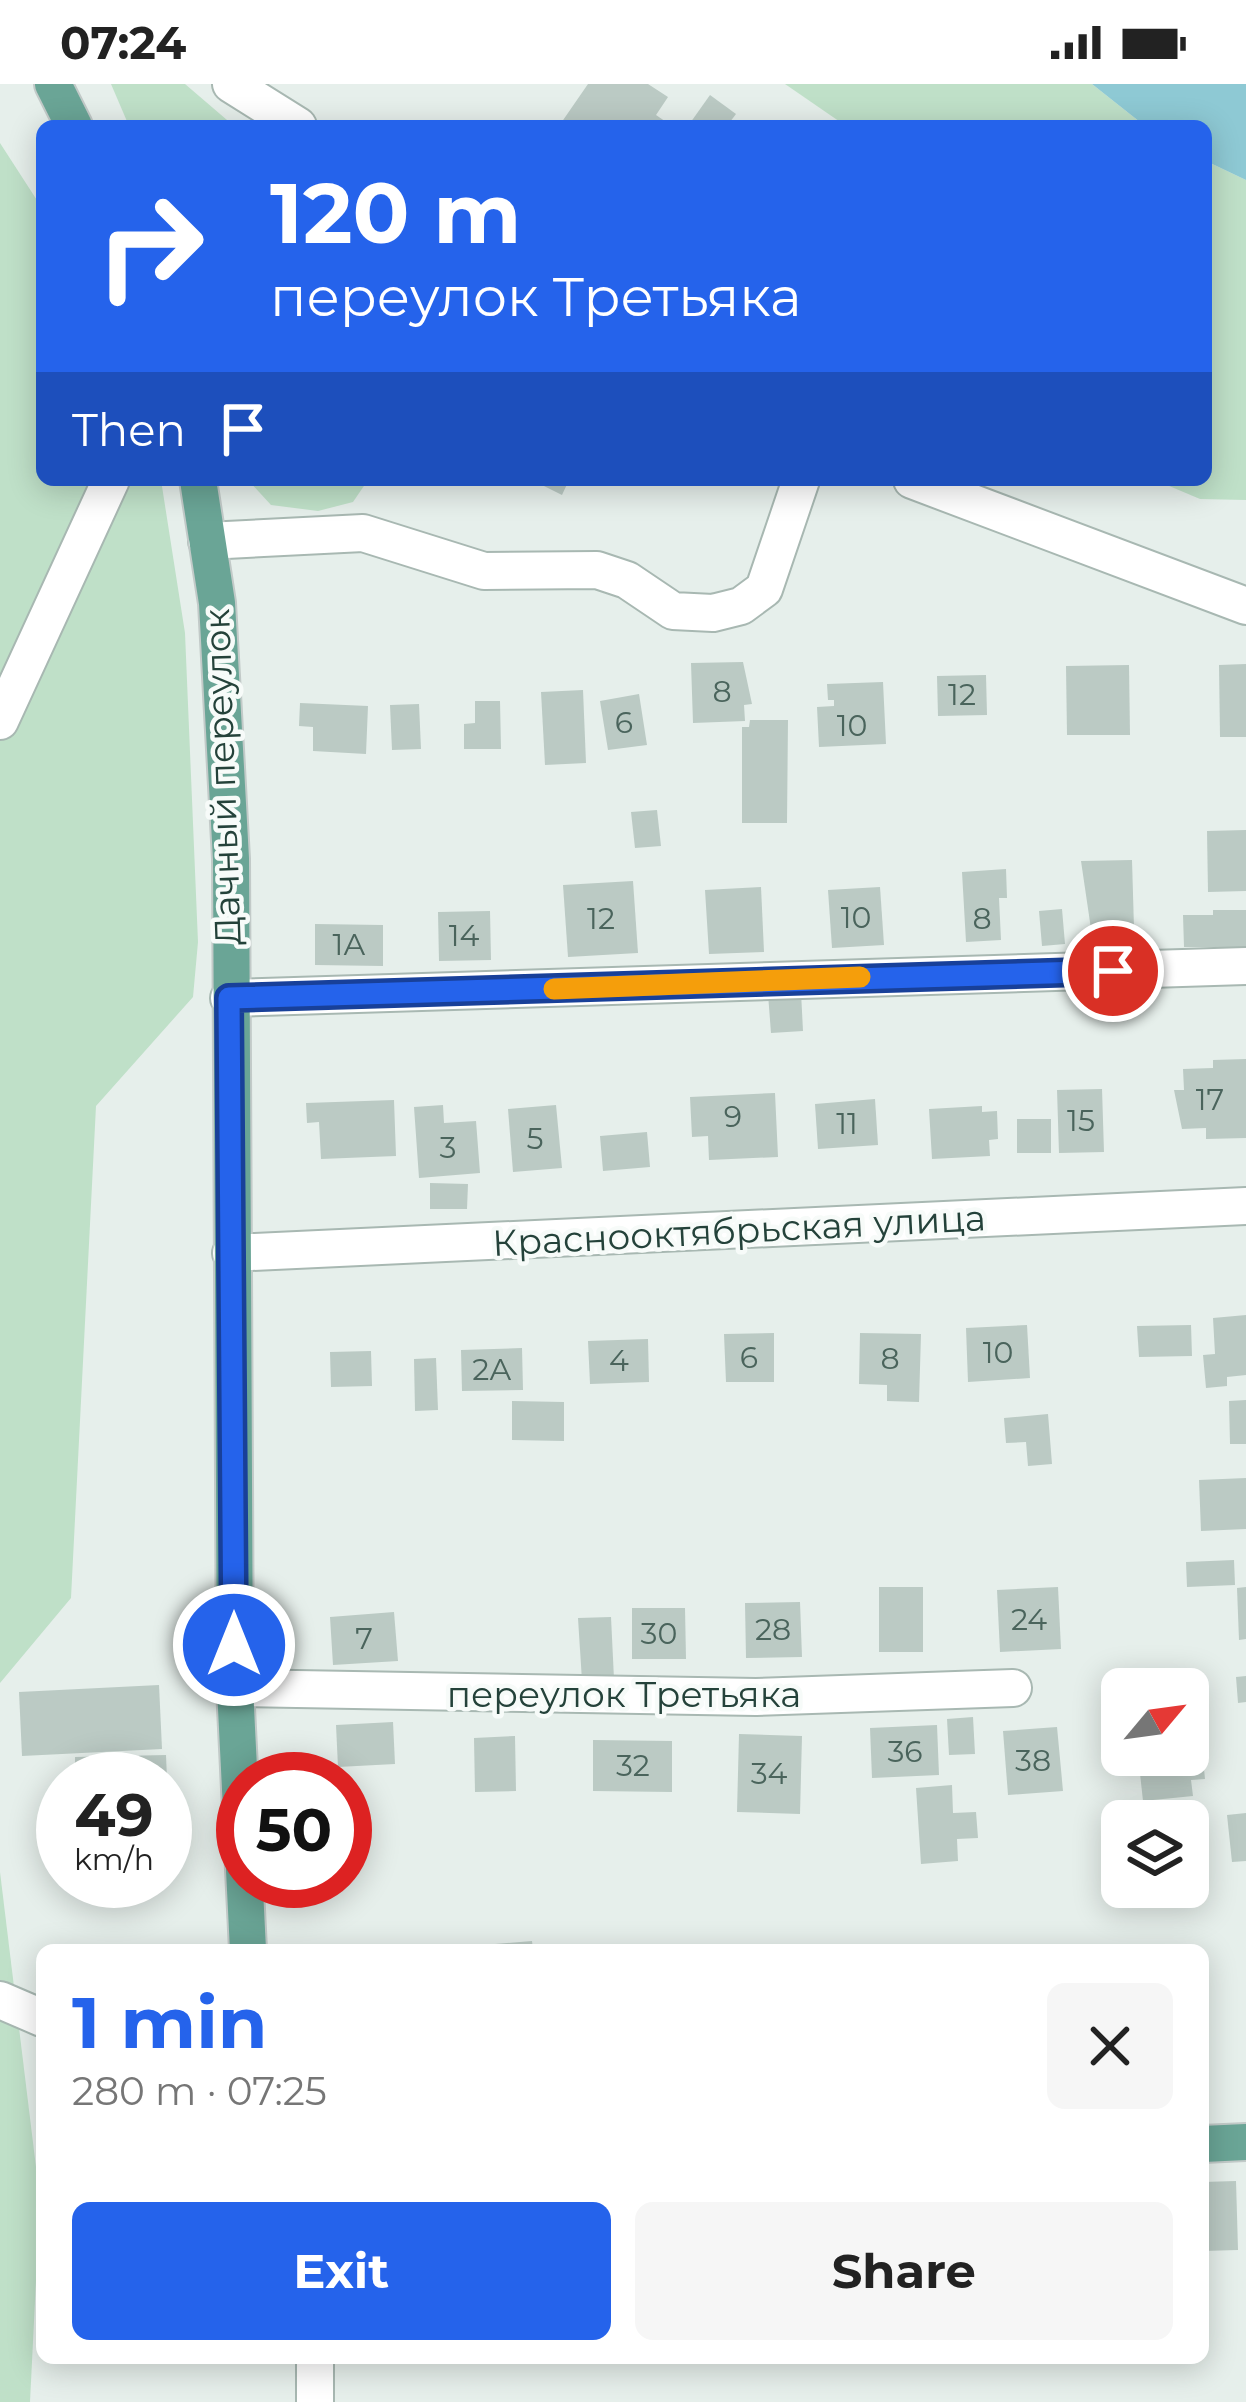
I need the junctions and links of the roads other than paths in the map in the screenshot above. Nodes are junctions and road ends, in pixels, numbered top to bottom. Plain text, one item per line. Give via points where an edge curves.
1 (53, 84) edge
2 (231, 84) edge
3 (71, 120) edge
4 (288, 120) edge
5 (108, 486) edge
6 (199, 486) edge
7 (799, 486) edge
8 (928, 486) edge
9 (207, 541) junction
10 (1246, 606) edge
11 (0, 721) edge
12 (1246, 965) edge
13 (229, 998) junction
14 (1246, 1206) edge
15 (231, 1253) junction
16 (235, 1688) junction
17 (1013, 1688) dead end
18 (248, 1944) edge
19 (0, 2000) edge
20 (36, 2015) edge
21 (1246, 2142) edge
22 (1209, 2144) edge
23 (314, 2364) edge
24 (315, 2402) edge

1 - 3 main road
2 - 4 street
5 - 11 street
6 - 9 main road, Дачный переулок
7 - 9 street via 764,589 741,607 712,613 673,611 597,570 484,571 363,533
8 - 10 street
9 - 13 main road, Дачный переулок via 231,859
12 - 13 street
13 - 15 main road, Дачный переулок
14 - 15 street, Краснооктябрьская улица
15 - 16 main road, Дачный переулок
16 - 17 street, переулок Третьяка via 734,1697
16 - 18 main road, Дачный переулок
19 - 20 street
21 - 22 main road
23 - 24 street

